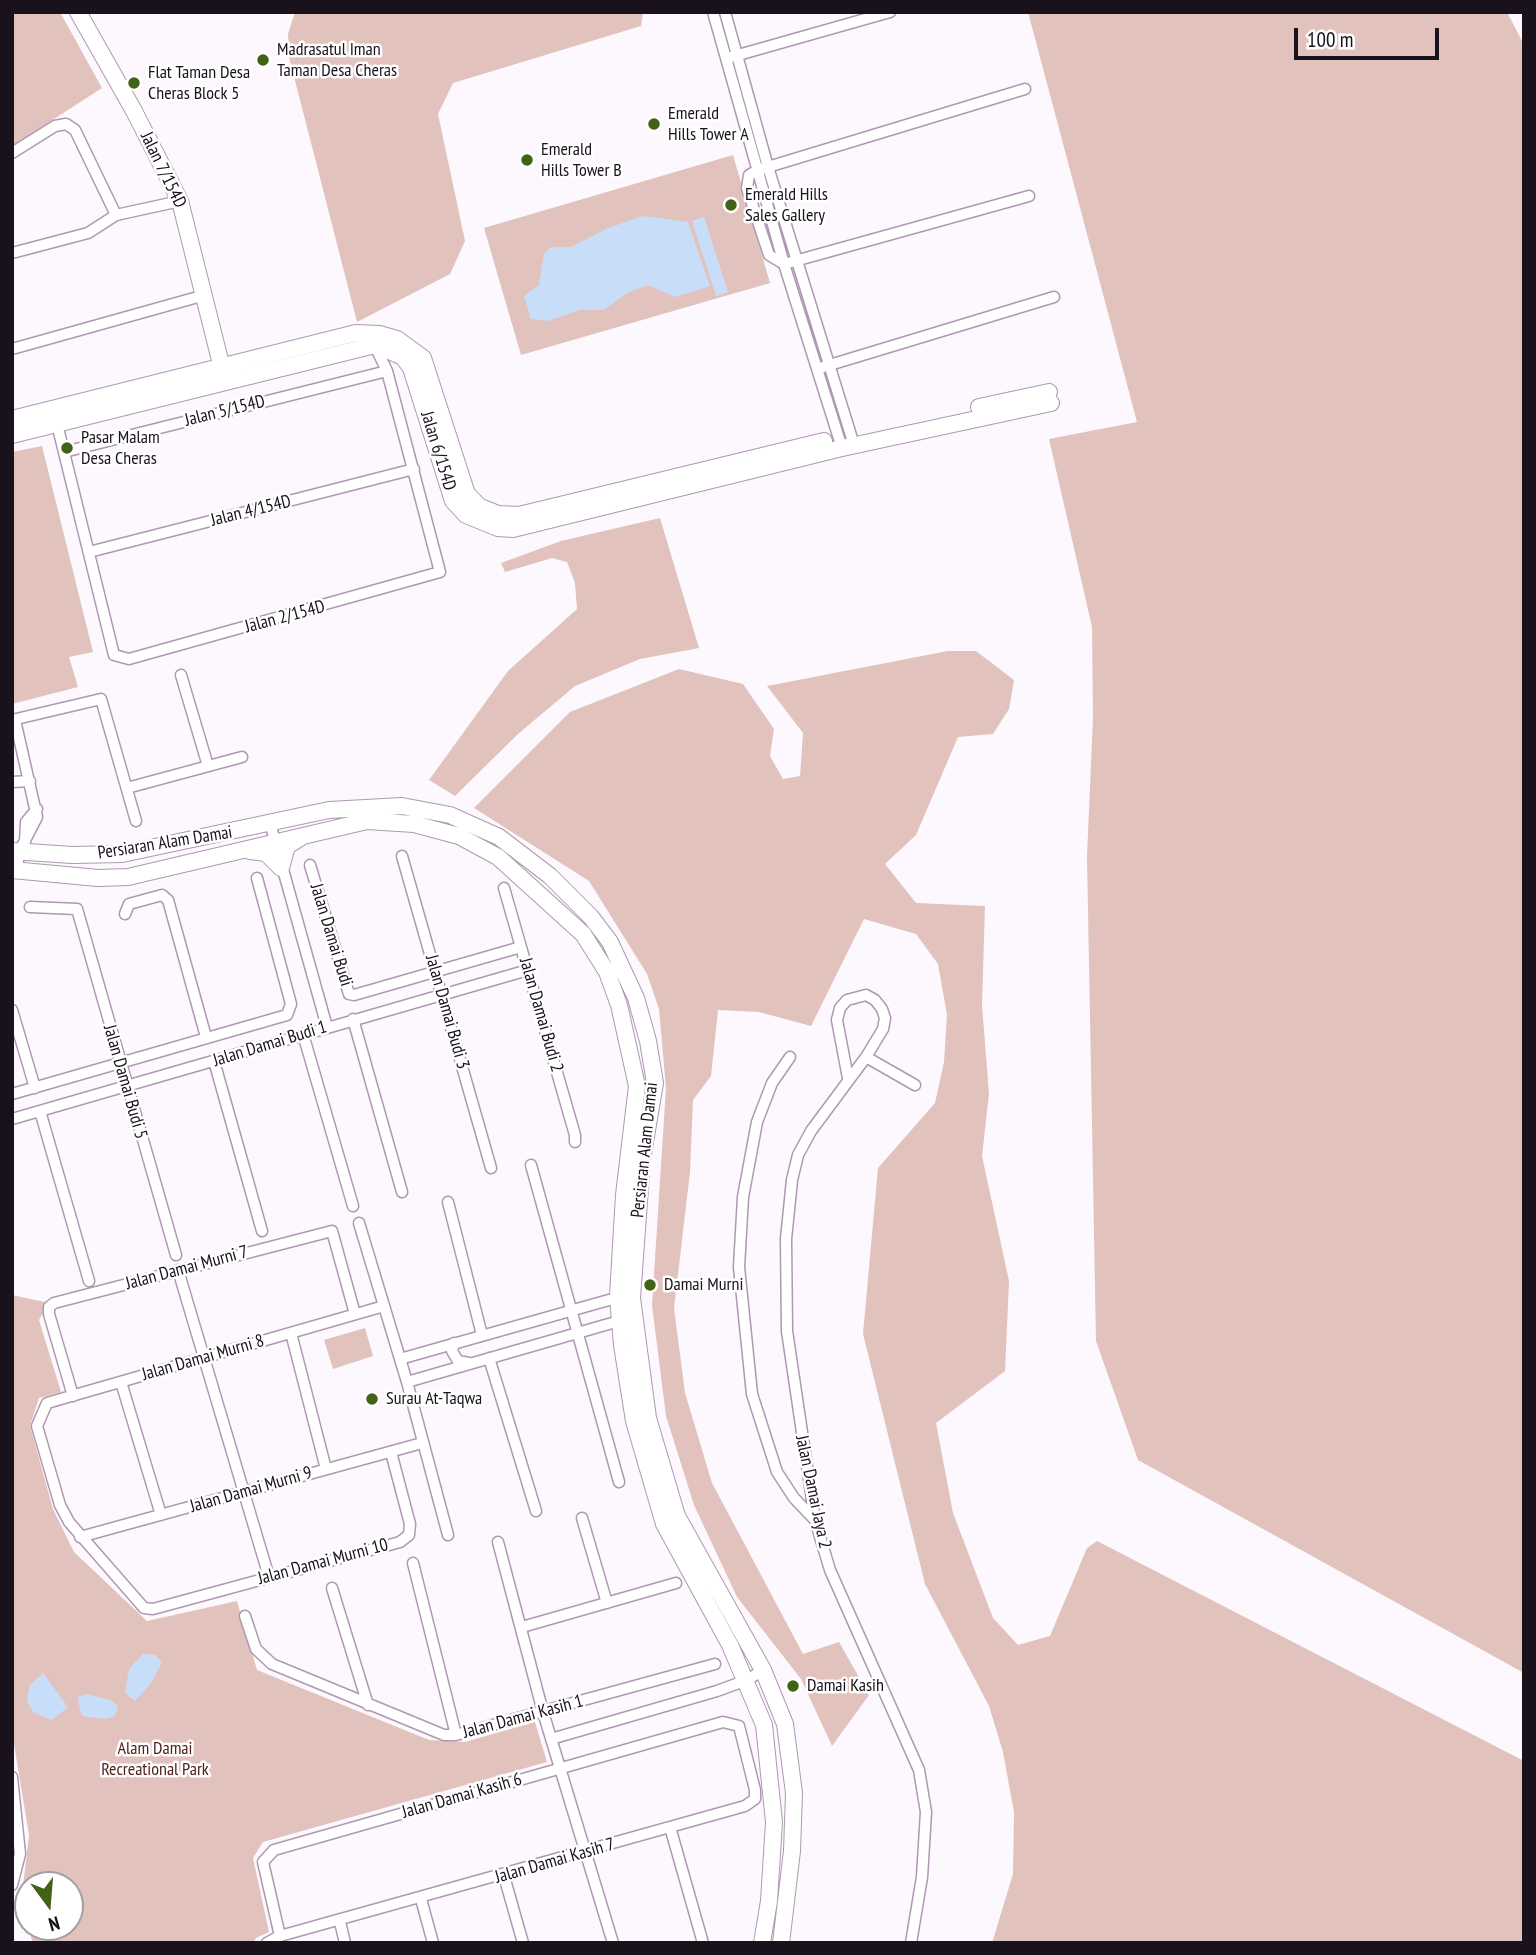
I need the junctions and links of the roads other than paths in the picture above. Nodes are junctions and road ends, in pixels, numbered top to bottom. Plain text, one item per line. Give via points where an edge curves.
1 (78, 12) edge
2 (713, 12) edge
3 (725, 12) edge
4 (890, 12) edge
5 (731, 57) junction
6 (1025, 89) dead end
7 (12, 153) edge
8 (763, 168) junction
9 (1029, 196) dead end
10 (180, 201) junction
11 (116, 215) junction
12 (12, 253) edge
13 (797, 260) junction
14 (784, 264) junction
15 (205, 295) junction
16 (1054, 297) dead end
17 (356, 333) junction
18 (375, 345) junction
19 (12, 349) edge
20 (830, 365) junction
21 (222, 367) junction
22 (817, 369) junction
23 (387, 370) junction
24 (1050, 397) dead end
25 (55, 416) junction
26 (12, 419) edge
27 (12, 435) edge
28 (847, 441) junction
29 (64, 452) junction
30 (414, 469) junction
31 (89, 552) junction
32 (181, 675) dead end
33 (14, 720) edge
34 (242, 757) dead end
35 (208, 766) junction
36 (30, 781) junction
37 (12, 782) edge
38 (127, 788) junction
39 (136, 821) dead end
40 (270, 823) junction
41 (304, 835) junction
42 (274, 843) junction
43 (19, 848) edge
44 (244, 850) junction
45 (402, 856) dead end
46 (310, 864) dead end
47 (281, 868) junction
48 (14, 870) edge
49 (257, 878) dead end
50 (504, 888) dead end
51 (30, 907) dead end
52 (125, 914) dead end
53 (522, 947) junction
54 (528, 970) junction
55 (436, 972) junction
56 (441, 994) junction
57 (636, 998) junction
58 (619, 1005) junction
59 (12, 1010) edge
60 (353, 1020) junction
61 (327, 1027) junction
62 (303, 1034) junction
63 (206, 1037) junction
64 (790, 1057) dead end
65 (866, 1057) junction
66 (214, 1061) junction
67 (119, 1063) junction
68 (848, 1078) junction
69 (126, 1085) junction
70 (915, 1085) dead end
71 (35, 1088) junction
72 (12, 1094) edge
73 (40, 1111) junction
74 (12, 1119) edge
75 (575, 1142) dead end
76 (530, 1165) dead end
77 (491, 1168) dead end
78 (402, 1192) dead end
79 (448, 1202) dead end
80 (353, 1206) dead end
81 (359, 1223) dead end
82 (262, 1231) dead end
83 (176, 1255) dead end
84 (178, 1270) junction
85 (89, 1281) dead end
86 (625, 1297) junction
87 (384, 1306) junction
88 (571, 1309) junction
89 (355, 1314) junction
90 (626, 1319) junction
91 (291, 1332) junction
92 (578, 1332) junction
93 (482, 1335) junction
94 (454, 1343) junction
95 (203, 1358) junction
96 (489, 1358) junction
97 (400, 1359) junction
98 (472, 1363) junction
99 (121, 1382) junction
100 (407, 1382) junction
101 (73, 1396) junction
102 (422, 1443) junction
103 (391, 1451) junction
104 (326, 1469) junction
105 (619, 1482) dead end
106 (243, 1492) junction
107 (536, 1511) dead end
108 (161, 1515) junction
109 (582, 1518) dead end
110 (816, 1520) junction
111 (448, 1535) dead end
112 (80, 1537) junction
113 (498, 1542) dead end
114 (413, 1563) dead end
115 (269, 1577) junction
116 (676, 1583) dead end
117 (332, 1588) dead end
118 (607, 1603) junction
119 (245, 1616) dead end
120 (522, 1627) junction
121 (715, 1664) dead end
122 (763, 1670) junction
123 (747, 1680) junction
124 (368, 1704) junction
125 (542, 1712) junction
126 (738, 1726) joint
127 (456, 1735) junction
128 (551, 1739) junction
129 (560, 1768) junction
130 (12, 1777) edge
131 (670, 1827) junction
132 (586, 1851) junction
133 (504, 1876) junction
134 (12, 1885) edge
135 (421, 1899) junction
136 (340, 1922) junction
137 (280, 1936) junction
138 (267, 1943) edge
139 (345, 1943) edge
140 (433, 1943) edge
141 (523, 1943) edge
142 (613, 1943) edge
143 (704, 1943) edge
144 (762, 1943) edge
145 (781, 1943) edge
146 (911, 1943) edge

1 - 10 street, Jalan 7/154D
2 - 5 street
3 - 5 street
4 - 5 street
5 - 8 street
6 - 8 street
7 - 11 street via 66,124 75,130
8 - 13 street
8 - 14 street
9 - 13 street
10 - 11 street
10 - 15 street, Jalan 7/154D
11 - 12 street via 88,233
13 - 14 street
13 - 20 street
14 - 22 street
15 - 19 street
15 - 21 street, Jalan 7/154D
16 - 20 street
17 - 18 street
17 - 21 street, Jalan 6/154D
17 - 28 street, Jalan 6/154D via 397,339 423,358 467,494 480,507 498,514 519,515
18 - 21 street, Jalan 6/154D
18 - 23 street
18 - 28 street, Jalan 6/154D via 403,357 411,368 453,501 466,515 498,528 528,527
20 - 22 street
20 - 28 street
21 - 25 street, Jalan 6/154D
21 - 25 street, Jalan 6/154D
22 - 28 street
23 - 29 street, Jalan 5/154D
23 - 30 street
24 - 28 street, Jalan 6/154D
25 - 26 street, Jalan 6/154D
25 - 27 street, Jalan 6/154D
25 - 29 street
29 - 31 street
30 - 31 street, Jalan 4/154D
30 - 31 street, Jalan 2/154D via 440,572 129,659 114,655
32 - 35 street
33 - 36 street
33 - 38 street via 101,699
34 - 35 street
35 - 38 street
36 - 37 street
36 - 43 street via 37,809 35,825
38 - 39 street
40 - 42 street, Jalan Damai Budi
40 - 43 street, Persiaran Alam Damai via 122,854
40 - 57 street, Persiaran Alam Damai via 329,810 402,806 472,823 499,837 550,876 591,916 610,942
41 - 42 street, Persiaran Alam Damai
41 - 47 street via 287,846
41 - 58 street, Persiaran Alam Damai via 367,821 414,824 459,836 498,857 583,934 607,972
42 - 44 street, Persiaran Alam Damai
42 - 47 street, Jalan Damai Budi
43 - 48 street
44 - 47 street via 266,853
44 - 48 street, Persiaran Alam Damai via 128,877
45 - 55 street, Jalan Damai Budi 3
46 - 55 street, Jalan Damai Budi via 349,994
47 - 61 street, Jalan Damai Budi
49 - 63 street via 290,1011
50 - 53 street, Jalan Damai Budi 2
51 - 67 street, Jalan Damai Budi 5 via 76,909
52 - 63 street via 130,904 162,895 168,900
53 - 54 street, Jalan Damai Budi 2
53 - 55 street, Jalan Damai Budi
54 - 56 street, Jalan Damai Budi 1
54 - 75 street, Jalan Damai Budi 2
55 - 56 street, Jalan Damai Budi 3
56 - 60 street, Jalan Damai Budi 1
56 - 77 street, Jalan Damai Budi 3
57 - 58 street
57 - 86 street, Persiaran Alam Damai via 655,1083
58 - 86 street, Persiaran Alam Damai via 637,1086 624,1195
59 - 71 street
60 - 61 street, Jalan Damai Budi 1
60 - 78 street
61 - 62 street, Jalan Damai Budi 1
62 - 66 street, Jalan Damai Budi 1
62 - 80 street
63 - 67 street
64 - 110 street via 772,1083 757,1122 743,1197 739,1267 752,1394 778,1472
65 - 68 street, Jalan Damai Jaya 2
65 - 68 street, Jalan Damai Jaya 2 via 885,1018 875,1000 866,995 847,1000 837,1020
65 - 70 street
66 - 69 street, Jalan Damai Budi 1
66 - 82 street
67 - 69 street, Jalan Damai Budi 5
67 - 71 street
68 - 110 street, Jalan Damai Jaya 2 via 798,1155 786,1239 787,1331
69 - 73 street, Jalan Damai Budi 1
69 - 83 street, Jalan Damai Budi 5
71 - 72 street
73 - 74 street, Jalan Damai Budi 1
73 - 85 street
76 - 88 street
79 - 93 street
81 - 87 street
84 - 89 street, Jalan Damai Murni 7 via 332,1230
84 - 95 street
84 - 101 street, Jalan Damai Murni 7 via 49,1307
86 - 88 street
86 - 90 street, Persiaran Alam Damai
87 - 89 street, Jalan Damai Murni 8
87 - 97 street
88 - 92 street
88 - 93 street
89 - 91 street, Jalan Damai Murni 8
90 - 92 street
90 - 122 street, Persiaran Alam Damai via 648,1418 677,1516
90 - 123 street, Persiaran Alam Damai via 634,1421 664,1524
91 - 95 street, Jalan Damai Murni 8
91 - 104 street
92 - 96 street
92 - 105 street
93 - 94 street
94 - 97 street
94 - 98 street via 452,1351 458,1361
95 - 99 street, Jalan Damai Murni 8
95 - 106 street
96 - 98 street
96 - 107 street
97 - 100 street
98 - 100 street
99 - 101 street, Jalan Damai Murni 8
99 - 108 street
100 - 102 street
101 - 112 street, Jalan Damai Murni 8 via 47,1403 37,1426 60,1505
102 - 103 street, Jalan Damai Murni 9
102 - 111 street
103 - 104 street, Jalan Damai Murni 9
103 - 115 street, Jalan Damai Murni 10 via 409,1535 400,1542
104 - 106 street, Jalan Damai Murni 9
106 - 108 street, Jalan Damai Murni 9
106 - 115 street
108 - 112 street, Jalan Damai Murni 9
109 - 118 street
110 - 146 street, Jalan Damai Jaya 2 via 835,1582 919,1770 926,1812
112 - 115 street, Jalan Damai Murni 10 via 144,1608
113 - 120 street
114 - 127 street
116 - 118 street
117 - 124 street
118 - 120 street
119 - 124 street, Jalan Damai Kasih 1 via 262,1658
120 - 125 street
121 - 125 street, Jalan Damai Kasih 1
122 - 123 street
122 - 145 street, Persiaran Alam Damai via 785,1724 794,1793
123 - 128 street
123 - 144 street, Persiaran Alam Damai via 764,1725 772,1773 773,1835
124 - 127 street, Jalan Damai Kasih 1 via 432,1732
125 - 127 street, Jalan Damai Kasih 1
125 - 128 street
126 - 129 street, Jalan Damai Kasih 6 via 723,1722
126 - 131 street, Jalan Damai Kasih 7 via 755,1799 746,1806
128 - 129 street
129 - 132 street
129 - 137 street, Jalan Damai Kasih 6 via 274,1850 263,1863
130 - 134 street via 20,1854
131 - 132 street, Jalan Damai Kasih 7
131 - 143 street
132 - 133 street, Jalan Damai Kasih 7
132 - 142 street
133 - 135 street, Jalan Damai Kasih 7
133 - 141 street
135 - 136 street, Jalan Damai Kasih 7
135 - 140 street
136 - 137 street, Jalan Damai Kasih 7
136 - 139 street
137 - 138 street, Jalan Damai Kasih 7

